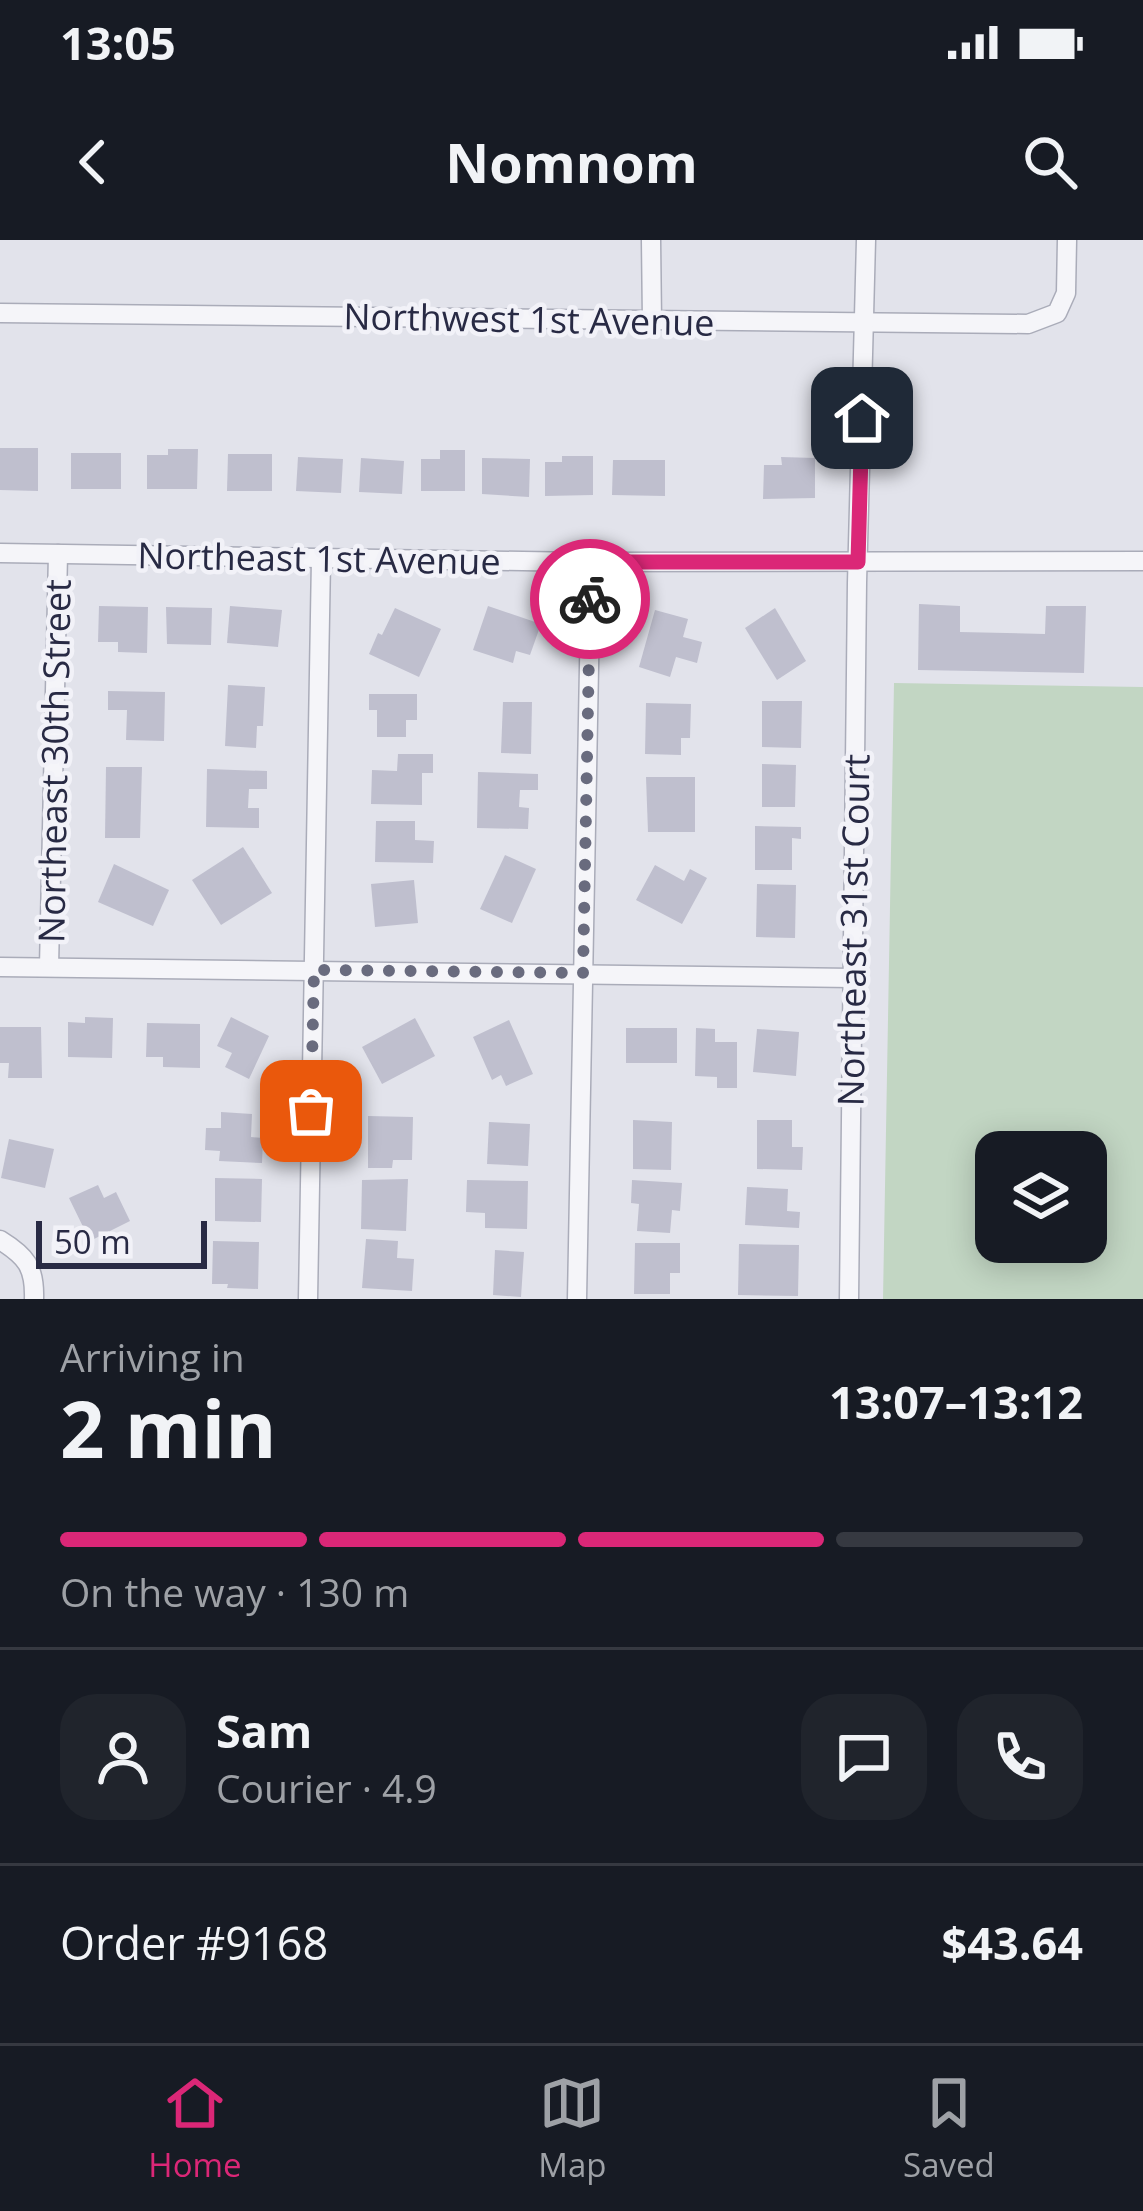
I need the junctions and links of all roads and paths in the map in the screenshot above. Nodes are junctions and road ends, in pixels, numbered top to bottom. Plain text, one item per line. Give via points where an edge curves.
1 (651, 240) edge
2 (866, 240) edge
3 (1067, 240) edge
4 (0, 314) edge
5 (652, 321) junction
6 (864, 323) junction
7 (0, 553) edge
8 (58, 554) junction
9 (321, 559) junction
10 (1143, 561) edge
11 (591, 562) junction
12 (858, 562) junction
13 (0, 967) edge
14 (49, 967) junction
15 (314, 970) junction
16 (583, 973) junction
17 (852, 978) junction
18 (0, 1240) edge
19 (34, 1299) edge
20 (308, 1299) edge
21 (577, 1299) edge
22 (849, 1299) edge

1 - 5 street
2 - 6 street, Northeast 31st Court
3 - 6 street, Northwest 1st Avenue via 1066,293 1057,313 1028,324
4 - 5 street, Northwest 1st Avenue
5 - 6 street, Northwest 1st Avenue
6 - 12 street, Northeast 31st Court
7 - 8 street, Northeast 1st Avenue
8 - 9 street, Northeast 1st Avenue
8 - 14 street, Northeast 30th Street
9 - 11 street, Northeast 1st Avenue
9 - 15 street
10 - 12 street, Northeast 1st Avenue
11 - 12 street, Northeast 1st Avenue
11 - 16 street
12 - 17 street, Northeast 31st Court
13 - 14 street
14 - 15 street
15 - 16 street
15 - 20 street
16 - 17 street
16 - 21 street
17 - 22 street, Northeast 31st Court
18 - 19 street via 22,1253

